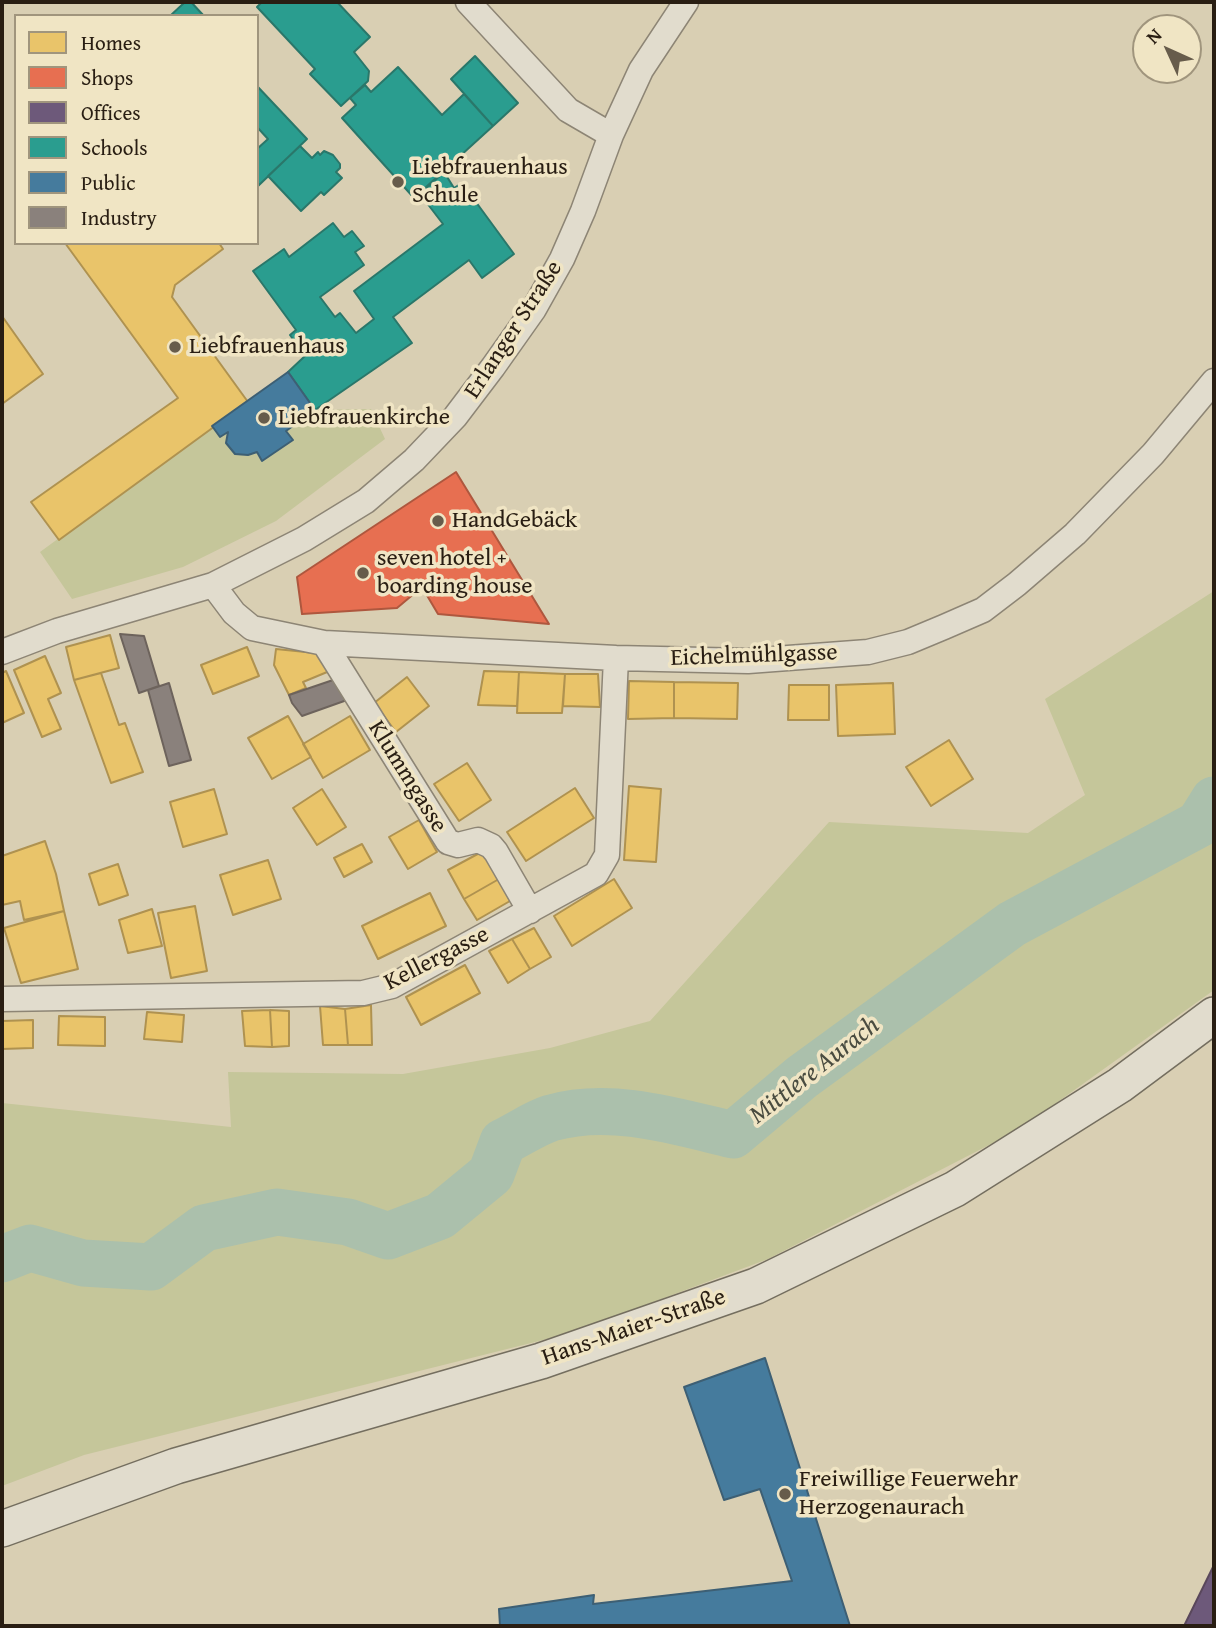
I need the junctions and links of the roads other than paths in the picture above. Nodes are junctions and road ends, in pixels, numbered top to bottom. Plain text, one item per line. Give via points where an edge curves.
1 (468, 2) edge
2 (686, 2) edge
3 (611, 135) junction
4 (1214, 381) edge
5 (214, 585) junction
6 (324, 643) junction
7 (2, 652) edge
8 (616, 658) junction
9 (530, 911) junction
10 (2, 999) edge
11 (1214, 1015) edge
12 (2, 1529) edge

1 - 3 street via 568,110
2 - 3 street, Erlanger Straße via 641,70
3 - 5 street, Erlanger Straße via 562,259 534,309 455,417 366,501
4 - 8 street, Eichelmühlgasse via 1153,454 1074,534 983,610 908,642 868,652 748,661
5 - 6 street, Eichelmühlgasse via 234,613 252,628
5 - 7 street, Erlanger Straße
6 - 8 street, Eichelmühlgasse
6 - 9 street, Klummgasse via 447,842 458,845 478,840 491,846
8 - 9 street, Kellergasse via 607,855 596,874
9 - 10 street, Kellergasse via 392,986 363,993
11 - 12 street, Hans-Maier-Straße via 1119,1085 955,1189 756,1286 541,1361 176,1466

